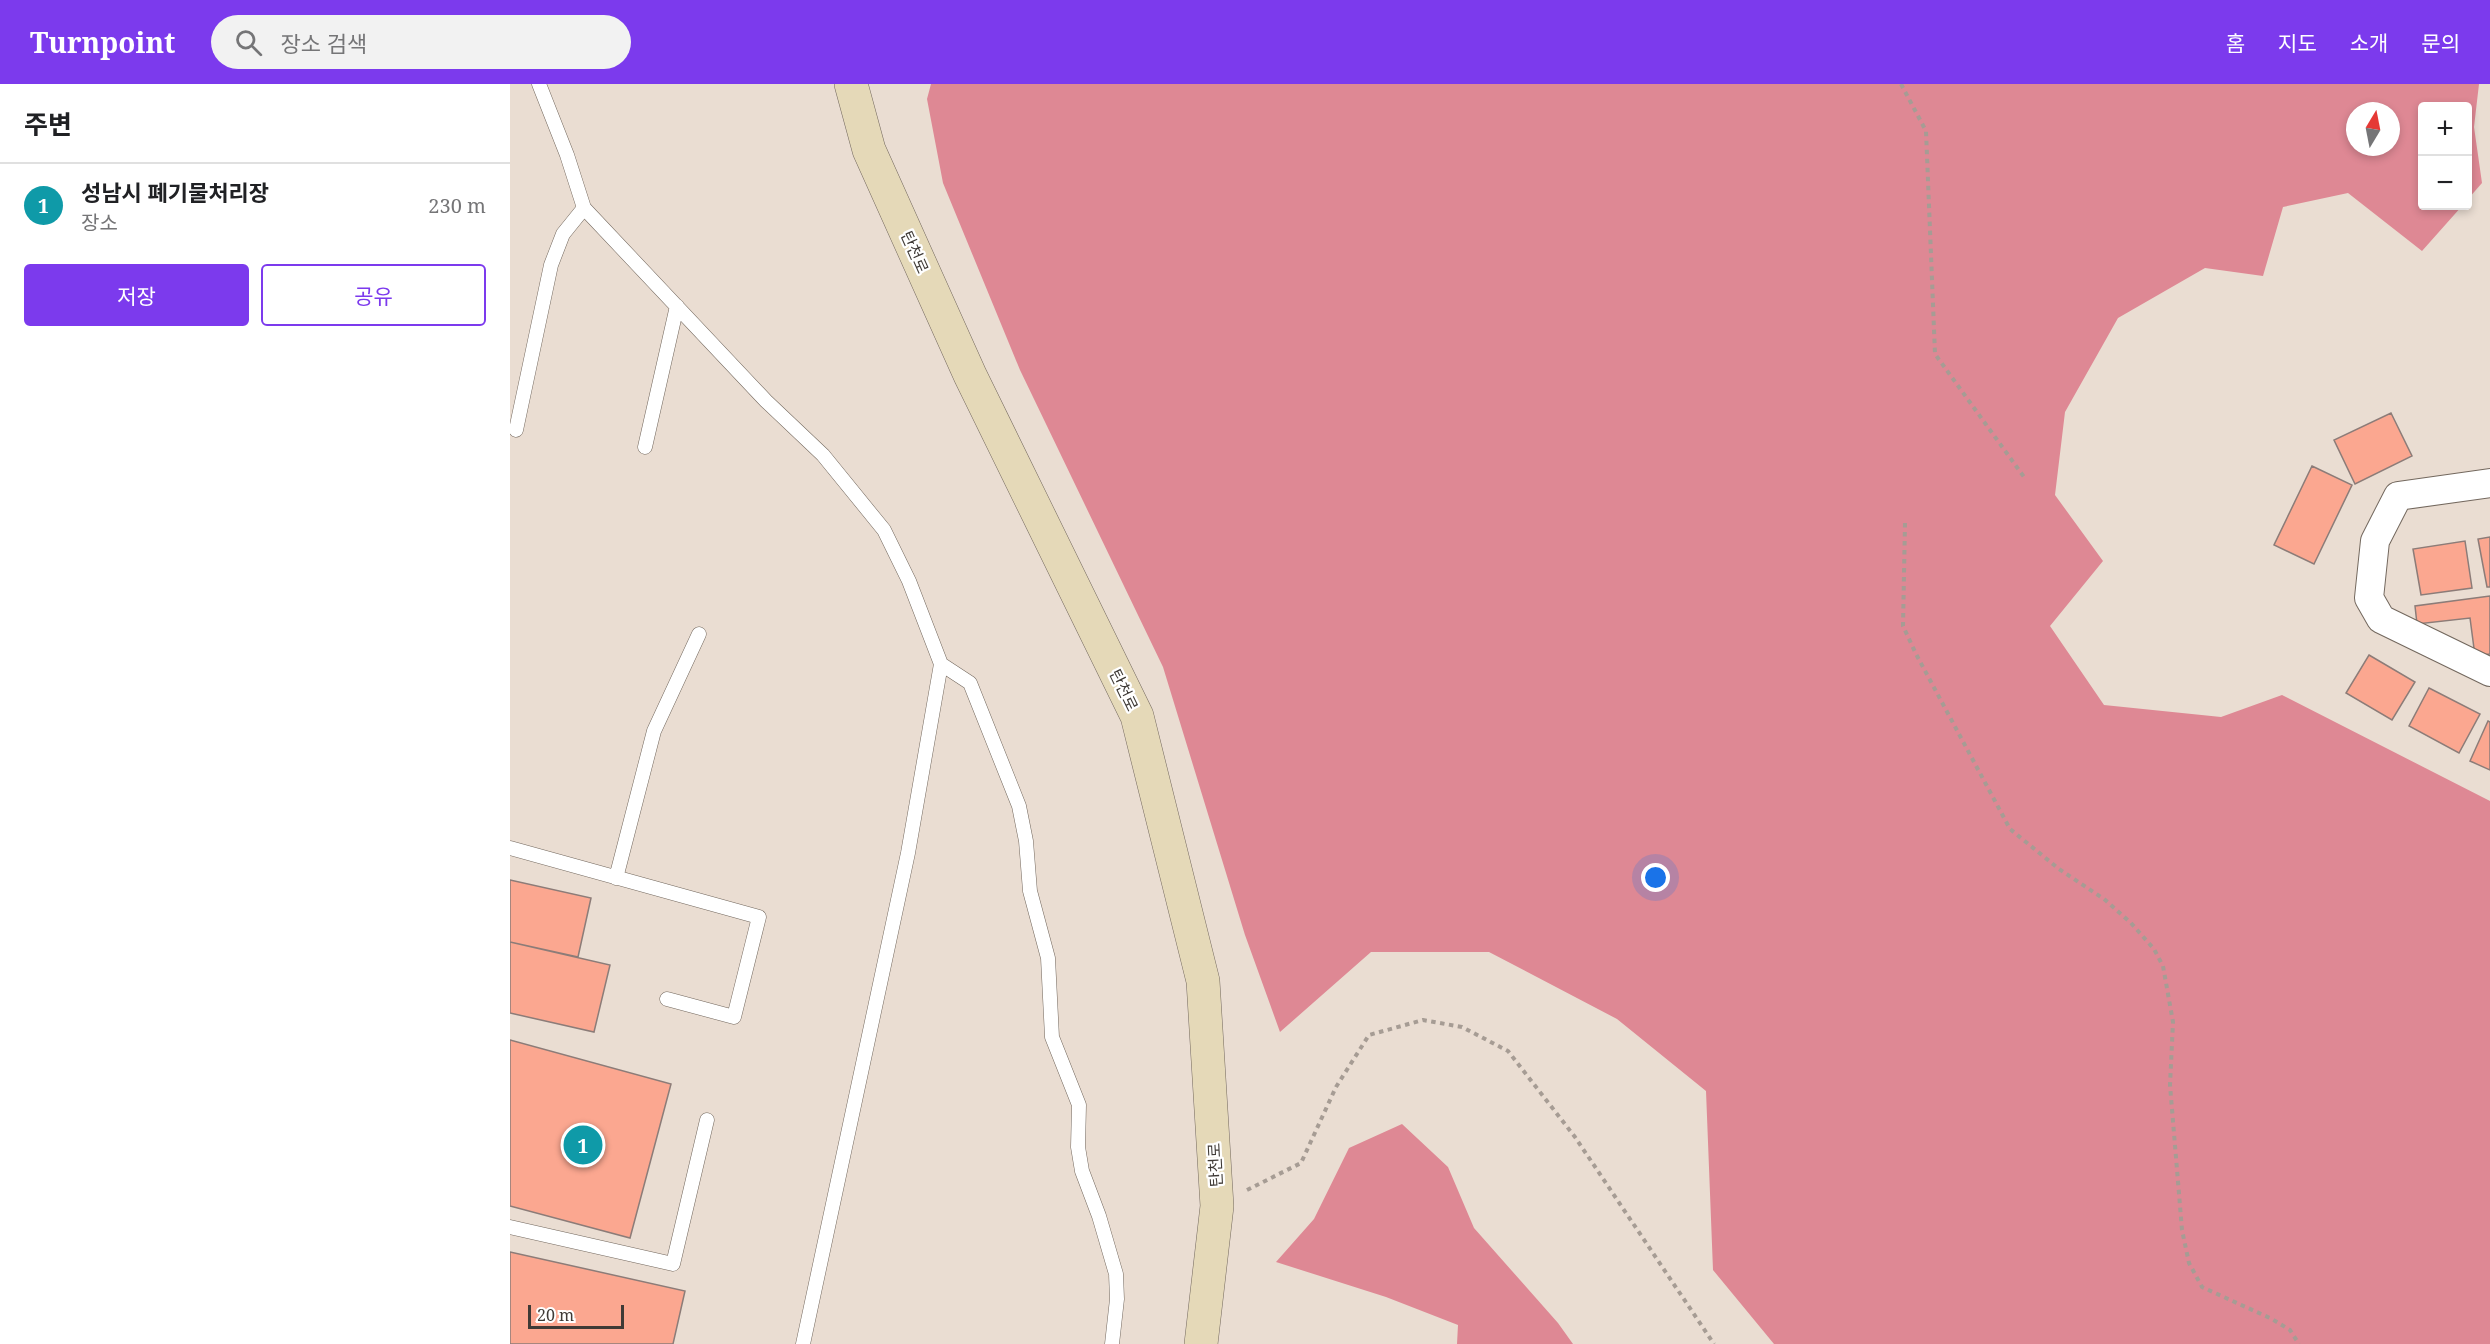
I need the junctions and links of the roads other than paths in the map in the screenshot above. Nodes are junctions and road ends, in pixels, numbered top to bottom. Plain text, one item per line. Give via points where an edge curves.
1 (539, 84) edge
2 (851, 84) edge
3 (584, 208) junction
4 (677, 306) junction
5 (516, 430) dead end
6 (645, 447) dead end
7 (2490, 483) edge
8 (699, 634) dead end
9 (941, 664) junction
10 (2490, 672) edge
11 (510, 848) edge
12 (616, 878) junction
13 (666, 999) dead end
14 (707, 1120) dead end
15 (510, 1227) edge
16 (803, 1344) edge
17 (1112, 1344) edge
18 (1201, 1344) edge

1 - 3 lane
2 - 18 main road, 탄천로 via 869,150 970,375 1137,716 1203,981 1217,1206
3 - 4 lane
3 - 5 lane via 563,234 551,265
4 - 6 lane
4 - 9 lane via 823,455 884,530 909,581
7 - 10 street via 2398,496 2375,541 2369,598 2381,619
8 - 12 lane via 654,731
9 - 16 lane via 906,860
9 - 17 lane via 970,683 1019,806 1030,891 1048,958 1052,1037 1079,1105 1082,1171 1116,1274
11 - 12 lane
12 - 13 lane via 759,917 734,1017
14 - 15 lane via 673,1264

